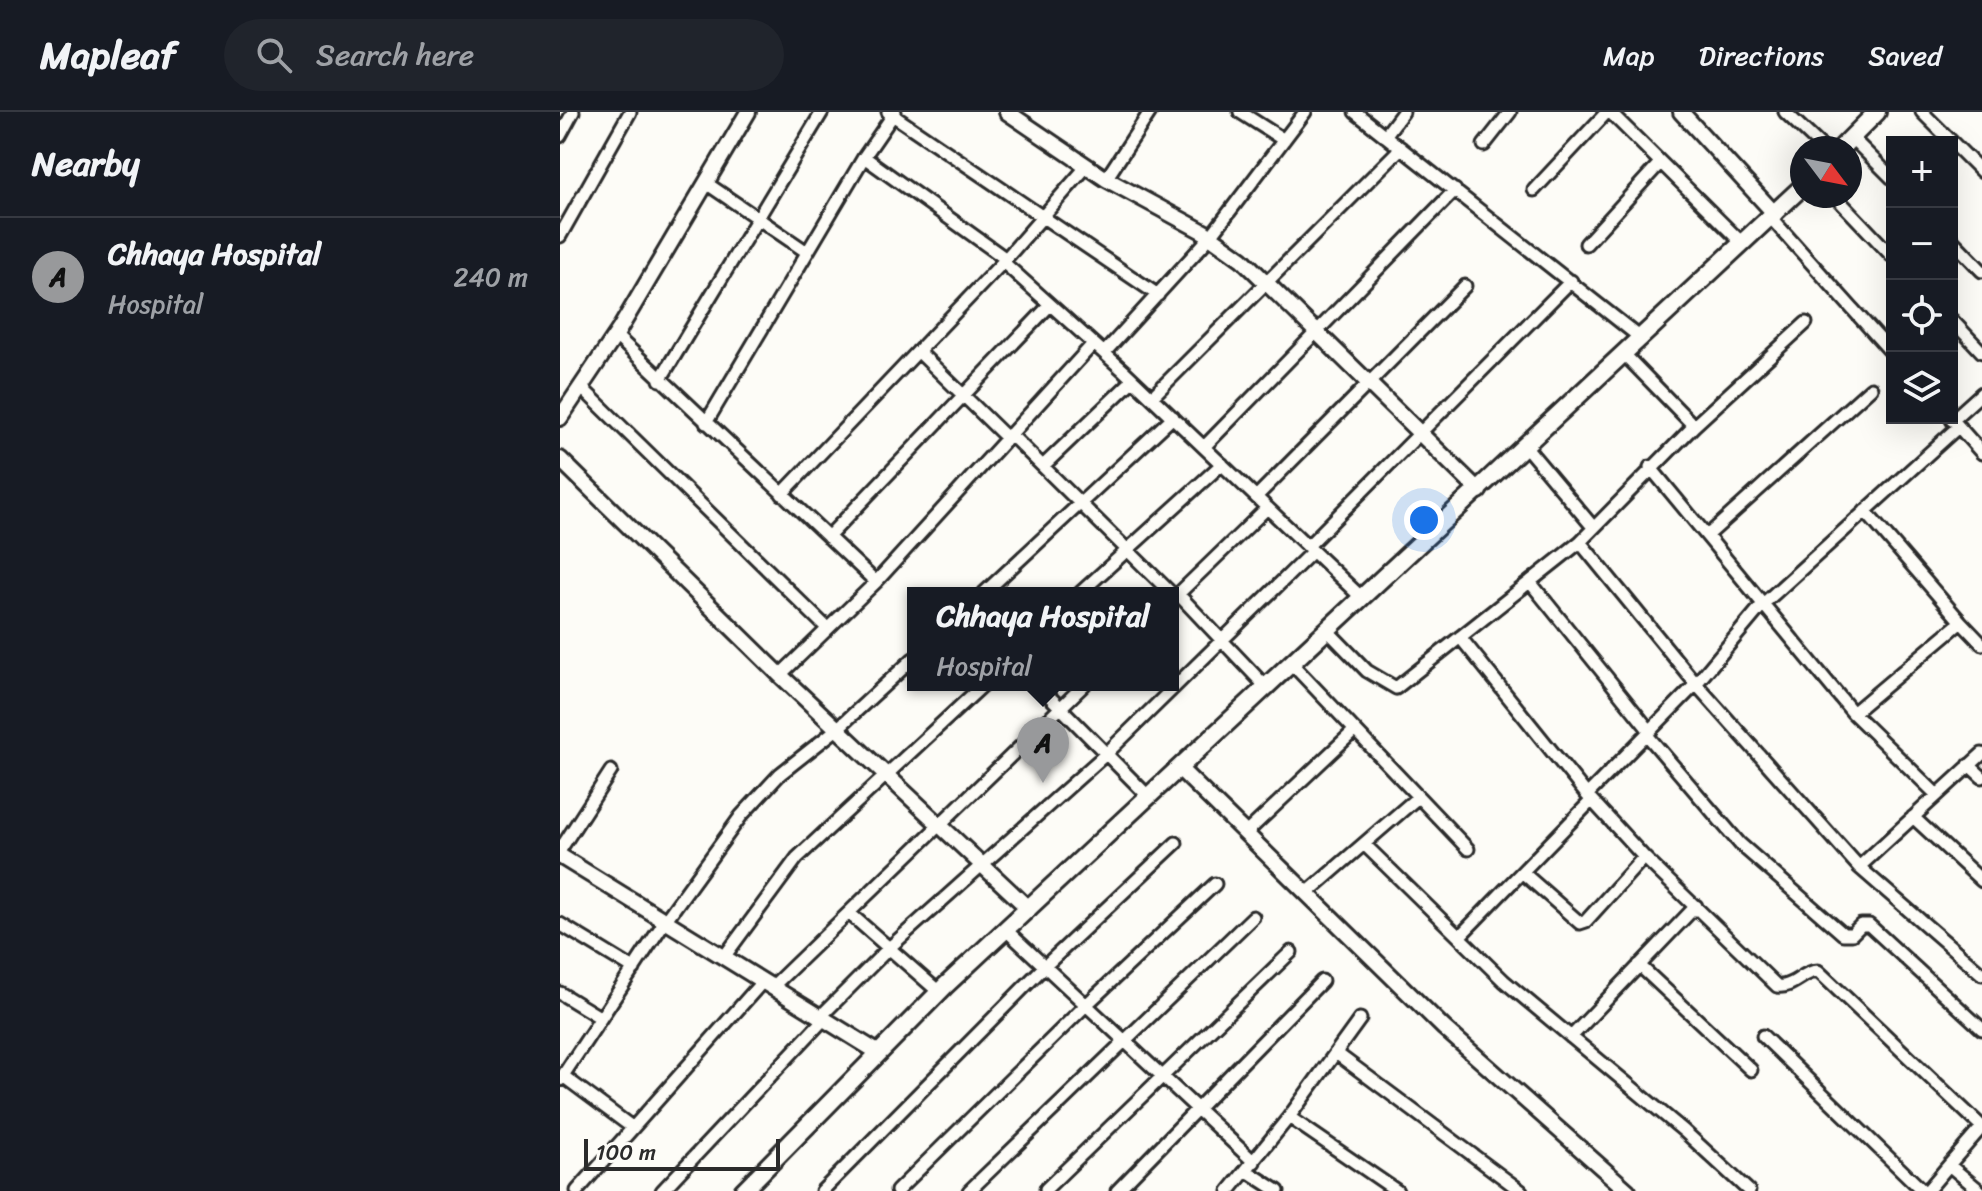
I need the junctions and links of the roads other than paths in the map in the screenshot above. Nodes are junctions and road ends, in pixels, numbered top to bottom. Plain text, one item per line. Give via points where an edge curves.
1 (573, 112) edge
2 (630, 112) edge
3 (748, 112) edge
4 (822, 112) edge
5 (1007, 112) edge
6 (1240, 112) edge
7 (1305, 112) edge
8 (1355, 112) edge
9 (1403, 112) edge
10 (1510, 112) edge
11 (1608, 112) edge
12 (1681, 112) edge
13 (1785, 112) edge
14 (1877, 112) edge
15 (1922, 112) edge
16 (892, 113) edge
17 (1148, 113) edge
18 (560, 136) edge
19 (1385, 136) junction
20 (1810, 136) edge
21 (1853, 136) edge
22 (1946, 136) edge
23 (1284, 140) junction
24 (1484, 145) dead end
25 (1401, 148) junction
26 (1958, 148) edge
27 (1862, 155) edge
28 (864, 157) junction
29 (1660, 163) junction
30 (1087, 166) junction
31 (1982, 172) edge
32 (1886, 173) edge
33 (1106, 179) junction
34 (706, 183) junction
35 (1455, 190) junction
36 (1534, 190) dead end
37 (1790, 199) edge
38 (1846, 208) edge
39 (1044, 216) junction
40 (1773, 216) junction
41 (758, 218) junction
42 (560, 236) edge
43 (1211, 236) junction
44 (1586, 244) dead end
45 (1743, 244) junction
46 (1958, 246) edge
47 (1886, 250) edge
48 (807, 252) junction
49 (1004, 261) junction
50 (1982, 271) edge
51 (1265, 281) junction
52 (1571, 281) junction
53 (1465, 286) dead end
54 (1158, 295) junction
55 (1049, 306) junction
56 (1806, 323) dead end
57 (1958, 326) edge
58 (1318, 332) junction
59 (616, 336) junction
60 (1642, 339) junction
61 (1093, 344) junction
62 (918, 351) junction
63 (1891, 352) edge
64 (1982, 352) edge
65 (1104, 353) junction
66 (1625, 355) junction
67 (660, 380) junction
68 (1133, 380) junction
69 (1371, 383) junction
70 (582, 388) junction
71 (1871, 388) dead end
72 (1982, 393) edge
73 (964, 394) junction
74 (1152, 397) junction
75 (1173, 417) junction
76 (1958, 417) edge
77 (560, 418) edge
78 (706, 423) junction
79 (1951, 424) edge
80 (1957, 424) edge
81 (1694, 426) junction
82 (1421, 433) junction
83 (1009, 436) junction
84 (1204, 447) junction
85 (1526, 447) junction
86 (1982, 453) edge
87 (560, 459) edge
88 (1222, 464) junction
89 (1043, 466) junction
90 (1650, 467) junction
91 (1479, 491) junction
92 (782, 494) junction
93 (1256, 497) junction
94 (1079, 503) junction
95 (1267, 508) junction
96 (1865, 511) junction
97 (1593, 527) junction
98 (1707, 536) junction
99 (828, 537) junction
100 (1580, 542) junction
101 (1126, 549) junction
102 (1310, 549) junction
103 (876, 582) junction
104 (1530, 582) junction
105 (990, 587) edge
106 (1086, 587) edge
107 (1165, 587) edge
108 (1179, 591) edge
109 (1363, 599) junction
110 (1179, 601) edge
111 (1763, 604) junction
112 (1961, 622) junction
113 (827, 628) junction
114 (1328, 631) junction
115 (1460, 637) junction
116 (1222, 640) junction
117 (1982, 644) edge
118 (907, 665) edge
119 (1293, 665) junction
120 (780, 675) junction
121 (1179, 682) edge
122 (1696, 684) junction
123 (1267, 688) junction
124 (976, 691) edge
125 (1045, 691) edge
126 (1078, 691) edge
127 (1170, 691) edge
128 (1062, 707) junction
129 (1853, 713) junction
130 (837, 729) junction
131 (1355, 730) junction
132 (1648, 733) junction
133 (1107, 753) junction
134 (1982, 754) edge
135 (1969, 765) junction
136 (1180, 769) junction
137 (611, 771) dead end
138 (884, 774) junction
139 (1982, 777) edge
140 (1937, 795) junction
141 (1149, 797) junction
142 (1418, 797) junction
143 (1589, 798) junction
144 (1913, 817) junction
145 (939, 826) junction
146 (1246, 833) junction
147 (1176, 843) dead end
148 (1364, 844) junction
149 (1468, 849) dead end
150 (560, 853) edge
151 (1644, 857) junction
152 (981, 864) junction
153 (1859, 867) junction
154 (1522, 872) junction
155 (1982, 881) edge
156 (1215, 884) dead end
157 (1307, 893) junction
158 (1696, 906) junction
159 (1029, 909) junction
160 (849, 913) junction
161 (1253, 917) dead end
162 (665, 921) junction
163 (560, 924) edge
164 (1006, 930) junction
165 (1459, 937) junction
166 (889, 948) junction
167 (1291, 952) dead end
168 (724, 957) junction
169 (1639, 965) junction
170 (1045, 966) junction
171 (634, 969) junction
172 (1982, 974) edge
173 (1322, 981) dead end
174 (768, 984) junction
175 (939, 992) junction
176 (560, 993) edge
177 (1086, 1005) junction
178 (601, 1018) junction
179 (822, 1018) junction
180 (1360, 1019) dead end
181 (1982, 1029) edge
182 (1763, 1036) dead end
183 (1571, 1037) junction
184 (1125, 1041) junction
185 (879, 1053) junction
186 (1336, 1053) junction
187 (1751, 1070) dead end
188 (1161, 1075) junction
189 (561, 1078) edge
190 (1198, 1110) junction
191 (1289, 1117) junction
192 (1981, 1126) edge
193 (633, 1128) junction
194 (1949, 1165) junction
195 (1251, 1166) junction
196 (1046, 1189) dead end
197 (577, 1191) edge
198 (662, 1191) edge
199 (743, 1191) edge
200 (822, 1191) edge
201 (897, 1191) edge
202 (969, 1191) edge
203 (1117, 1191) edge
204 (1229, 1191) edge
205 (1278, 1191) edge
206 (1397, 1191) edge
207 (1521, 1191) edge
208 (1628, 1191) edge
209 (1749, 1191) edge
210 (1925, 1191) edge
211 (1980, 1191) edge

1 - 18 street
2 - 42 street
3 - 34 street
4 - 41 street
5 - 30 street
6 - 23 street
7 - 23 street
8 - 19 street
9 - 19 street
10 - 24 street
11 - 29 street
11 - 36 street
12 - 40 street
13 - 20 street
14 - 21 main road
15 - 22 street
16 - 28 street
16 - 39 street
17 - 33 street
19 - 25 street
23 - 43 street
25 - 35 street
25 - 51 street
26 - 31 street
27 - 32 street
28 - 48 street
28 - 49 street
29 - 44 street
29 - 45 street
30 - 33 street
30 - 39 street
33 - 43 street
34 - 41 street
34 - 59 street
35 - 52 street
35 - 58 street
37 - 40 main road
38 - 47 street
39 - 49 street
39 - 54 street
40 - 45 main road
40 - 63 street
41 - 48 street
41 - 67 street
43 - 51 street
43 - 54 street
45 - 60 main road
46 - 50 street
48 - 78 street
49 - 55 street
49 - 62 street
51 - 58 street
51 - 74 street
52 - 60 street
52 - 82 street
53 - 69 street
54 - 65 street
55 - 61 street
55 - 73 street
56 - 81 street
57 - 64 street
58 - 69 street
58 - 84 street
59 - 67 street
59 - 70 street
60 - 66 main road
61 - 65 street
61 - 83 street
62 - 73 street
62 - 92 street
65 - 68 street
66 - 81 street
66 - 85 main road
67 - 78 street
68 - 74 street
68 - 89 street
69 - 82 street
69 - 93 street
70 - 77 street
70 - 113 street
71 - 98 street
72 - 76 street
73 - 83 street
73 - 99 street
74 - 75 street
75 - 84 street
75 - 94 street
78 - 92 street
79 - 96 street
80 - 86 street
81 - 90 street
82 - 91 street
82 - 102 street
83 - 89 street
83 - 103 street
84 - 88 street
85 - 91 main road
85 - 97 street
87 - 120 street
88 - 93 street
88 - 101 street
89 - 94 street
90 - 97 street
90 - 98 street
91 - 109 main road
92 - 99 street
93 - 95 street
94 - 101 street
94 - 105 street
95 - 102 street
95 - 108 street
96 - 111 street
96 - 112 street
97 - 100 street
98 - 111 street
99 - 103 street
100 - 104 street
100 - 122 street
101 - 106 street
101 - 107 street
102 - 109 street
102 - 116 street
103 - 113 street
104 - 115 street
104 - 132 street
109 - 114 main road
110 - 116 street
111 - 122 street
111 - 129 street
112 - 117 street
112 - 129 street
113 - 120 street
114 - 115 street via 1367,671 1396,688
114 - 119 main road
115 - 143 street
116 - 121 street
116 - 123 street
118 - 130 street
119 - 123 main road
119 - 131 street
120 - 130 street
122 - 132 street
122 - 153 street
123 - 136 main road
124 - 138 street
125 - 128 street
126 - 128 street
127 - 133 street
128 - 133 street
128 - 145 street
129 - 140 street
130 - 138 street
130 - 162 street via 761,793
131 - 142 street
131 - 146 street
132 - 143 street
132 - 181 street via 1766,869 1843,934 1869,925
133 - 141 street
133 - 152 street
134 - 135 street
135 - 139 street
135 - 140 street
136 - 141 main road
136 - 146 street
137 - 150 street
138 - 145 street
138 - 168 street via 788,868
140 - 144 street
141 - 159 main road
142 - 148 street
142 - 149 street
143 - 151 street
143 - 154 street
144 - 153 street
144 - 155 street
145 - 152 street
145 - 160 street
146 - 157 street
147 - 170 street
148 - 157 street
148 - 165 street
150 - 162 street
151 - 154 street via 1580,923
151 - 158 street
152 - 159 street
152 - 166 street
153 - 172 street
154 - 165 street
156 - 177 street
157 - 208 street via 1444,1028
158 - 169 street
158 - 192 street via 1777,986 1818,971
159 - 164 main road
160 - 166 street
160 - 174 street
161 - 184 street
162 - 168 street
162 - 171 street
163 - 171 street
164 - 170 street
164 - 175 main road
165 - 183 street
166 - 175 street
166 - 179 street
167 - 188 street
168 - 174 street
169 - 183 street
169 - 187 street
170 - 177 street
170 - 200 street
171 - 178 street
173 - 190 street
174 - 179 street
174 - 193 street
175 - 185 main road
176 - 178 street
177 - 184 street
177 - 201 street
178 - 189 street
179 - 185 street
179 - 198 street
180 - 186 street
182 - 210 street
183 - 209 street
184 - 188 street
184 - 202 street
185 - 199 main road
186 - 191 street
186 - 207 street
188 - 190 street
188 - 196 street
189 - 193 street
190 - 195 street
190 - 203 street
191 - 195 street
191 - 206 street
192 - 194 street
193 - 197 street
194 - 210 street
194 - 211 street
195 - 204 street
195 - 205 street

